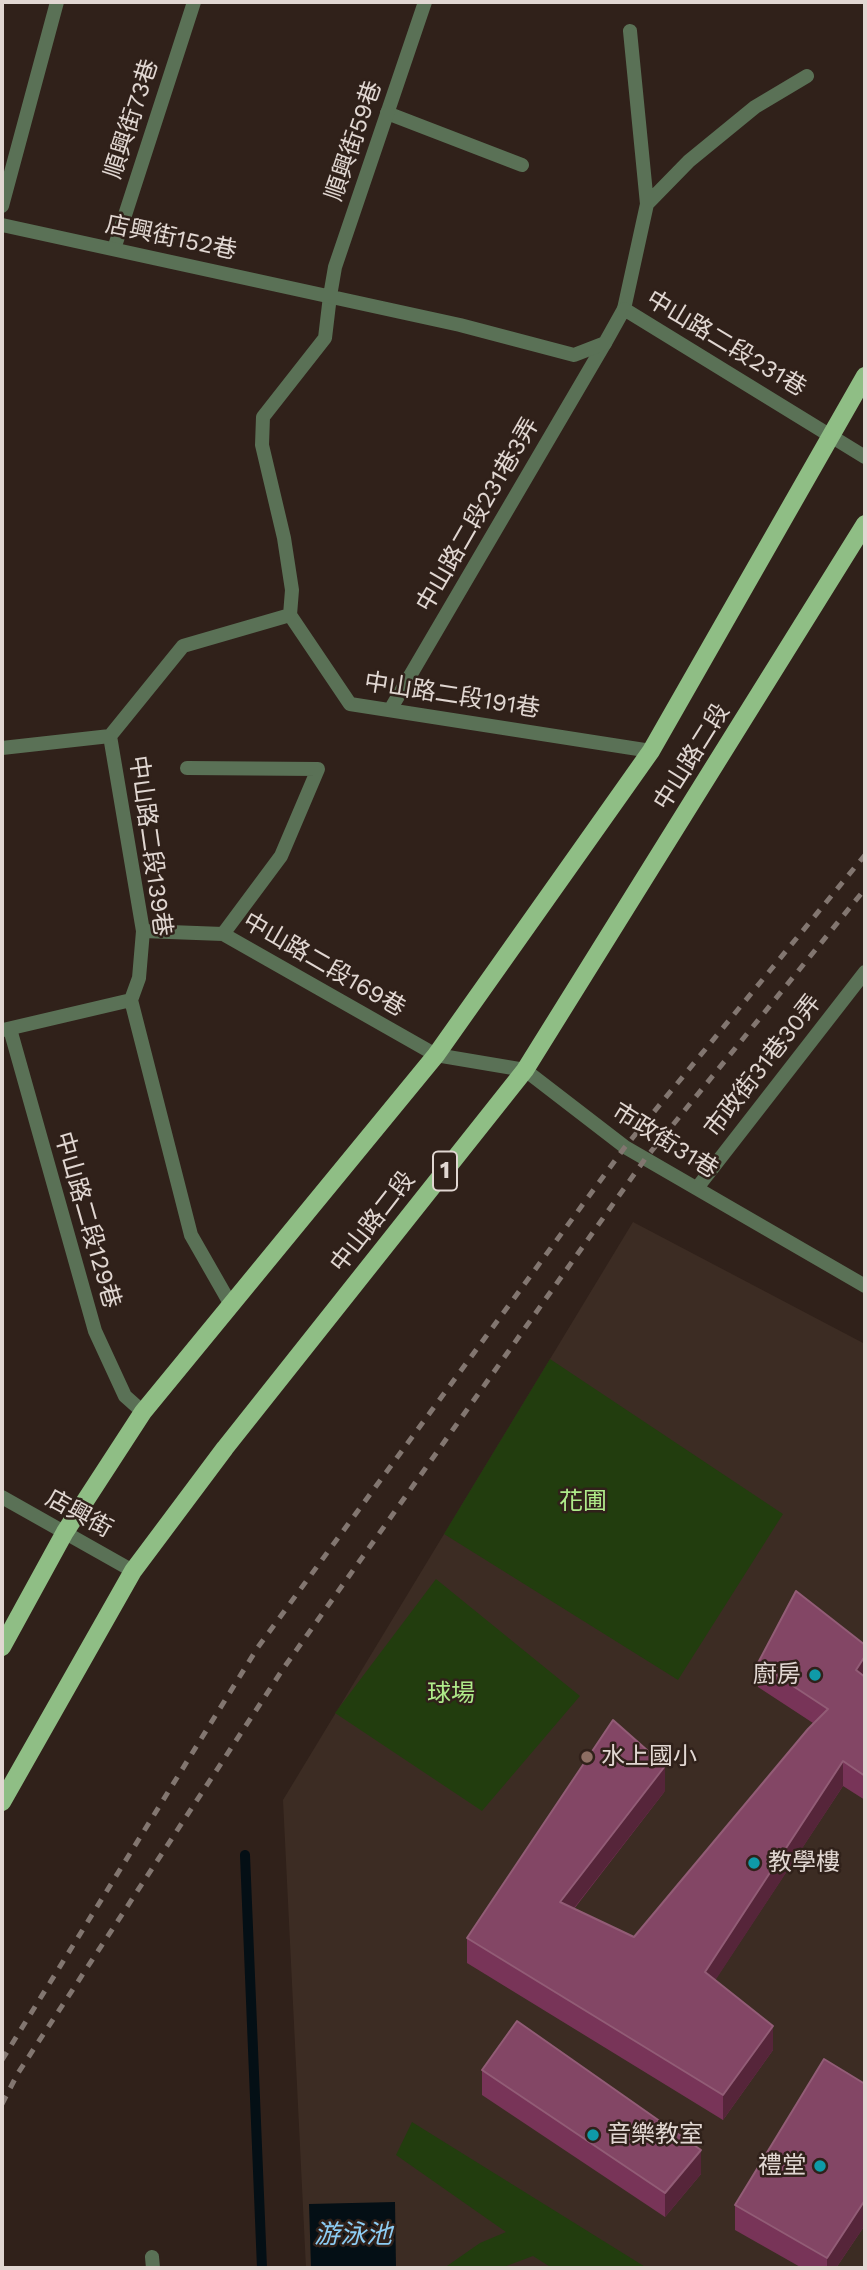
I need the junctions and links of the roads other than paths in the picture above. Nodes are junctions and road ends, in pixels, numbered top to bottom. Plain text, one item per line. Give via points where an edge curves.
1 (57, 2) edge
2 (194, 2) edge
3 (425, 2) edge
4 (630, 31) dead end
5 (807, 76) dead end
6 (387, 113) junction
7 (522, 165) dead end
8 (647, 204) junction
9 (2, 206) edge
10 (2, 225) edge
11 (114, 249) junction
12 (330, 296) junction
13 (624, 309) junction
14 (605, 343) junction
15 (865, 376) edge
16 (831, 434) junction
17 (865, 457) edge
18 (865, 524) edge
19 (290, 615) junction
20 (390, 710) junction
21 (110, 736) junction
22 (2, 748) edge
23 (651, 751) junction
24 (187, 768) dead end
25 (143, 931) junction
26 (223, 934) junction
27 (865, 972) edge
28 (131, 1000) junction
29 (6, 1029) edge
30 (436, 1055) junction
31 (525, 1070) junction
32 (697, 1188) junction
33 (865, 1286) edge
34 (230, 1306) junction
35 (143, 1412) junction
36 (2, 1497) edge
37 (65, 1532) junction
38 (133, 1571) junction
39 (2, 1647) edge
40 (2, 1802) edge

1 - 9 street
2 - 11 street, 順興街73巷
3 - 6 street, 順興街59巷
4 - 8 street
5 - 8 street via 754,107 689,161
6 - 7 street
6 - 12 street, 順興街59巷 via 335,267
8 - 13 street
10 - 11 street, 店興街152巷
11 - 12 street, 店興街152巷
12 - 14 street via 574,355
12 - 19 street via 326,338 263,417 262,446 292,590
13 - 14 street, 中山路二段231巷
13 - 16 street, 中山路二段231巷
14 - 20 street, 中山路二段231巷3弄
15 - 16 main road, 中山路二段
16 - 17 street, 中山路二段231巷
16 - 23 main road, 中山路二段
18 - 31 main road, 中山路二段 / 1
19 - 20 street, 中山路二段191巷 via 350,704
19 - 21 street, 中山路二段139巷 via 183,646
20 - 23 street, 中山路二段191巷
21 - 22 street
21 - 25 street, 中山路二段139巷
23 - 30 main road, 中山路二段
24 - 26 street via 318,769 281,856
25 - 26 street, 中山路二段169巷
25 - 28 street, 中山路二段139巷 via 139,978
26 - 30 street, 中山路二段169巷
27 - 32 street, 市政街31巷30弄
28 - 29 street
28 - 34 street, 中山路二段139巷 via 191,1235
29 - 35 street, 中山路二段129巷 via 95,1331 125,1396
30 - 31 street, 市政街31巷
30 - 34 main road, 中山路二段
31 - 32 street, 市政街31巷 via 625,1147
31 - 38 main road, 中山路二段 / 1
32 - 33 street, 市政街31巷
34 - 35 main road, 中山路二段
35 - 37 main road, 中山路二段
36 - 37 street, 店興街
37 - 38 street, 店興街
37 - 39 main road, 中山路二段
38 - 40 main road, 中山路二段 / 1

